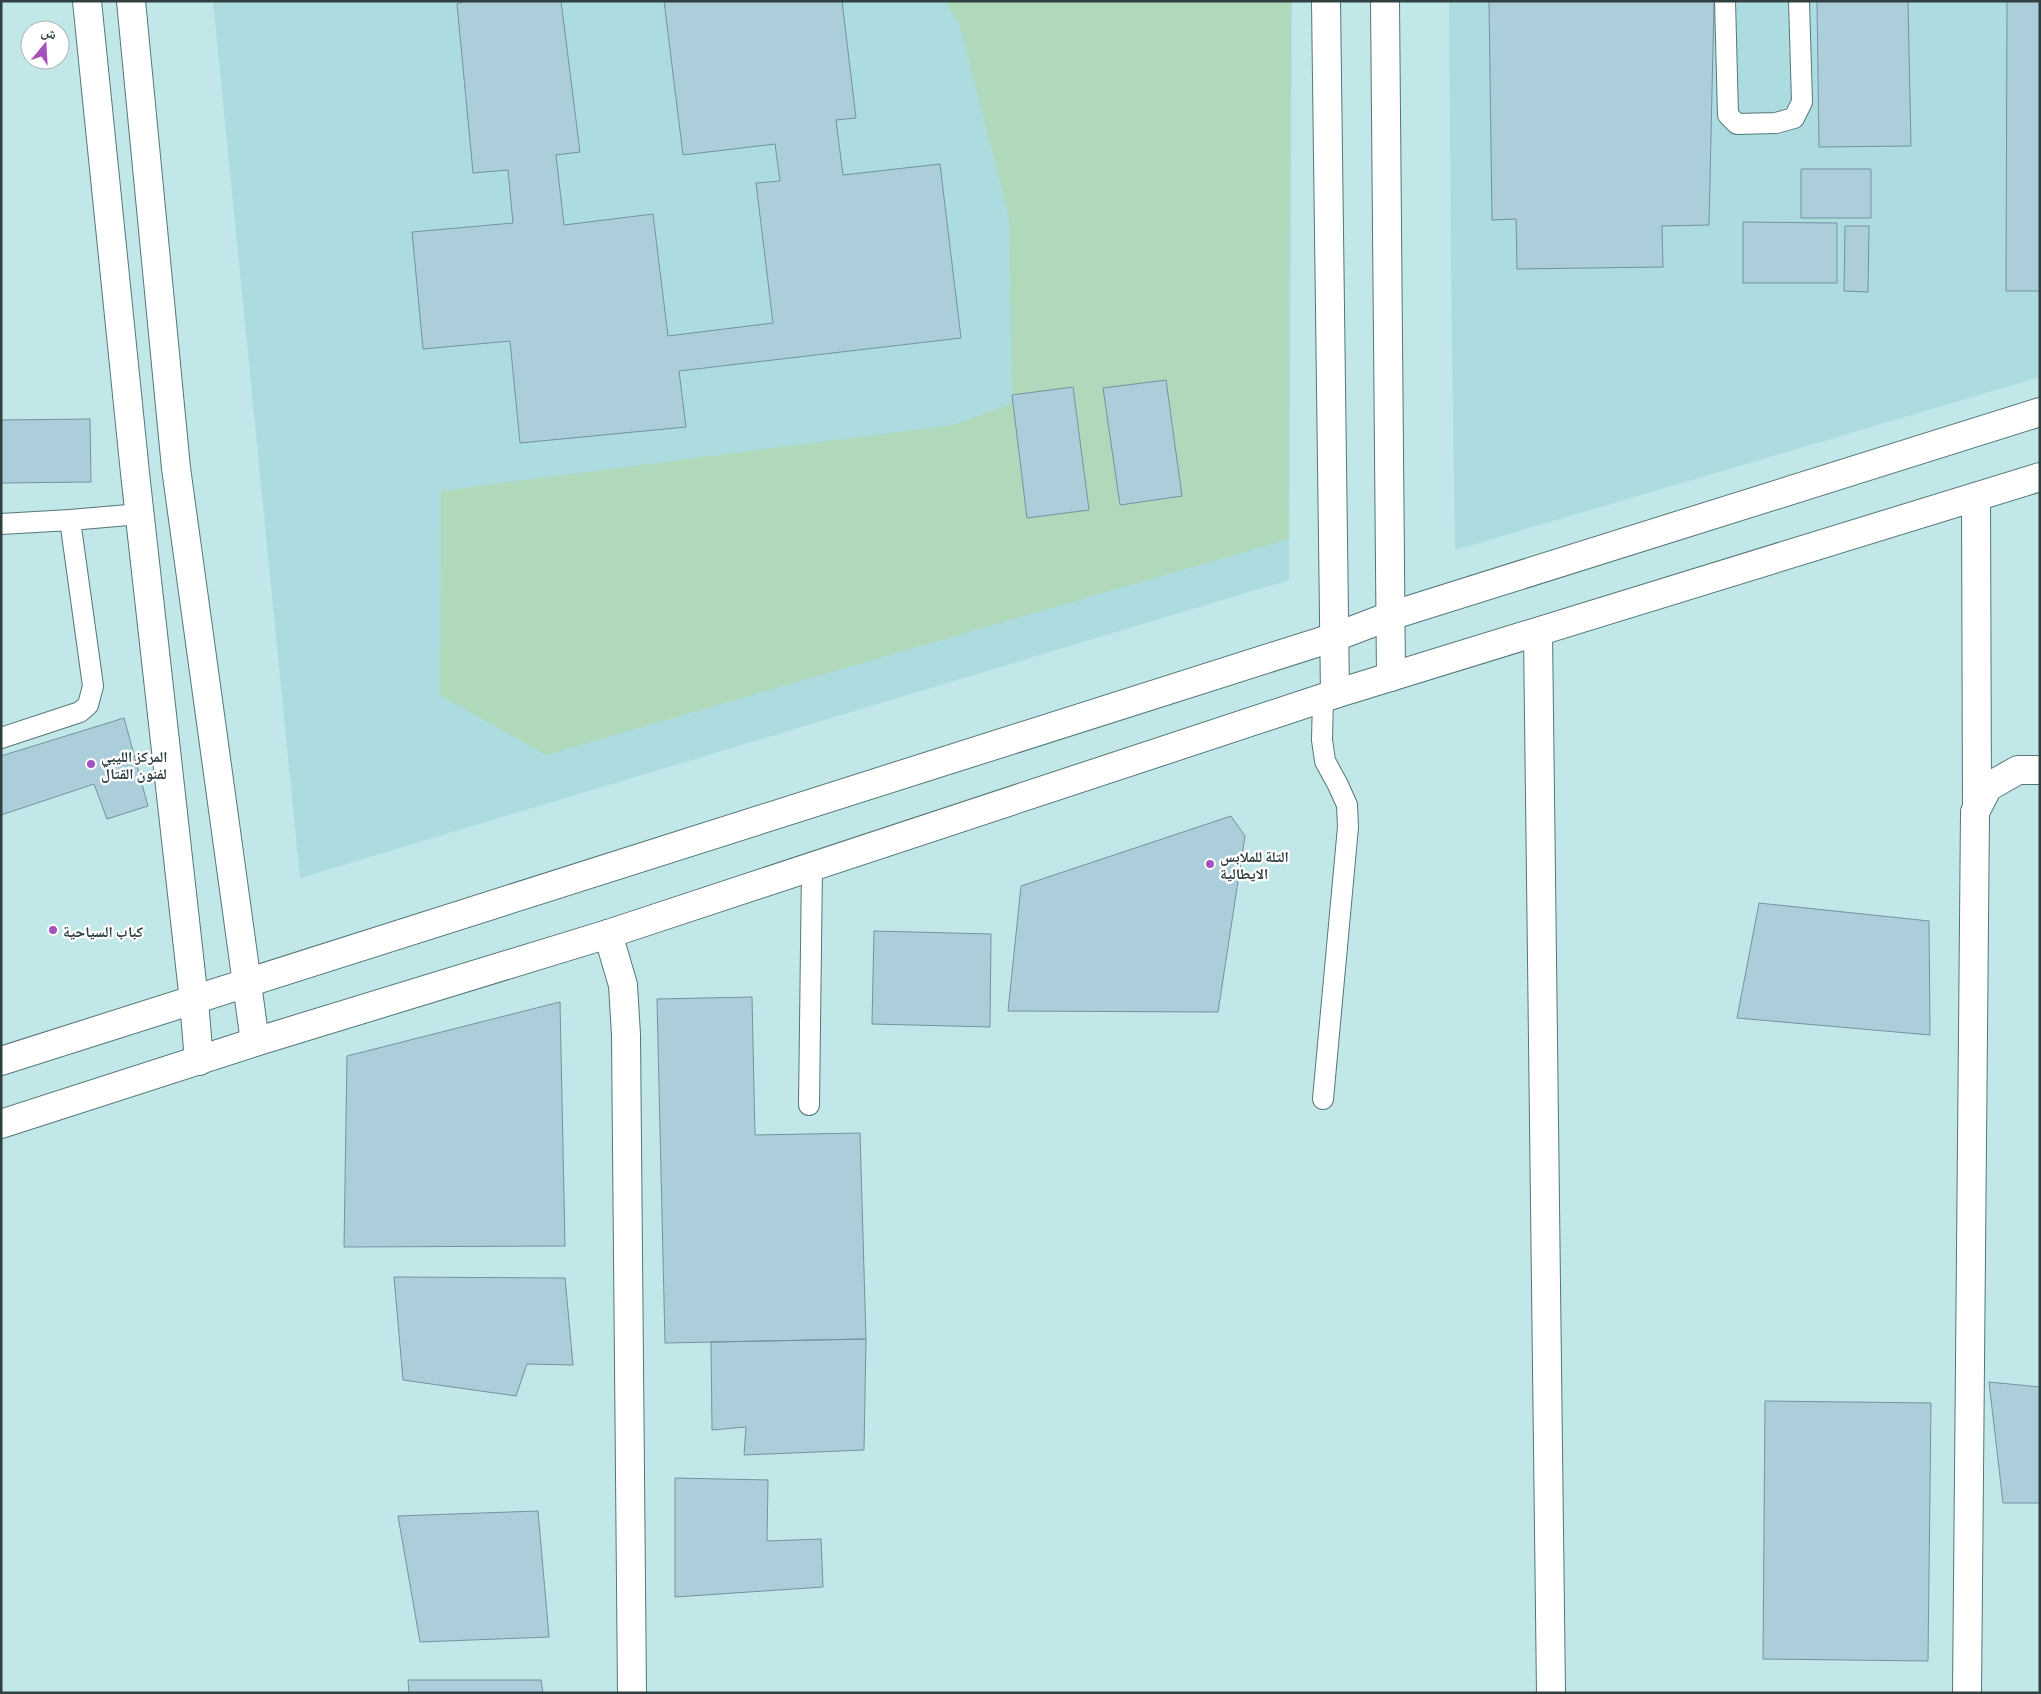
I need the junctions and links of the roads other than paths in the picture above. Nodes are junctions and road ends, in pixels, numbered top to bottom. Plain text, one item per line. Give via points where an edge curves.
1 (87, 1) edge
2 (132, 1) edge
3 (1326, 1) edge
4 (1384, 1) edge
5 (1725, 1) edge
6 (1799, 1) edge
7 (2040, 412) edge
8 (176, 468) junction
9 (135, 473) junction
10 (2040, 477) edge
11 (1976, 497) junction
12 (140, 514) junction
13 (70, 520) junction
14 (1, 524) edge
15 (1390, 616) junction
16 (1538, 633) junction
17 (1335, 636) junction
18 (1391, 677) junction
19 (1329, 696) junction
20 (1, 738) edge
21 (2040, 770) edge
22 (1977, 807) junction
23 (812, 867) junction
24 (608, 934) junction
25 (247, 984) junction
26 (194, 1001) junction
27 (255, 1042) junction
28 (1, 1061) edge
29 (199, 1061) junction
30 (1322, 1099) dead end
31 (809, 1105) dead end
32 (1, 1124) edge
33 (632, 1693) edge
34 (1551, 1693) edge
35 (1967, 1693) edge

1 - 9 street
2 - 8 street
3 - 17 street
4 - 15 street
5 - 6 lane via 1728,115 1738,124 1776,123 1794,118 1802,102
7 - 15 street
8 - 9 street
8 - 25 street
9 - 12 street
10 - 11 street
11 - 16 street
11 - 22 street
12 - 13 lane
12 - 26 street
13 - 14 lane
13 - 20 lane via 93,686 88,706 80,712
15 - 17 street
15 - 18 street
16 - 18 street
16 - 34 street
17 - 19 street
17 - 25 street
18 - 19 street
19 - 23 street
19 - 30 lane via 1322,740 1325,761 1347,805 1348,827
21 - 22 street via 2018,770 1988,787
22 - 35 street via 1974,812
23 - 24 street
23 - 31 lane
24 - 27 street
24 - 33 street via 623,985 626,1035
25 - 26 street
25 - 27 street
26 - 28 street
26 - 29 street
27 - 29 street
29 - 32 street

